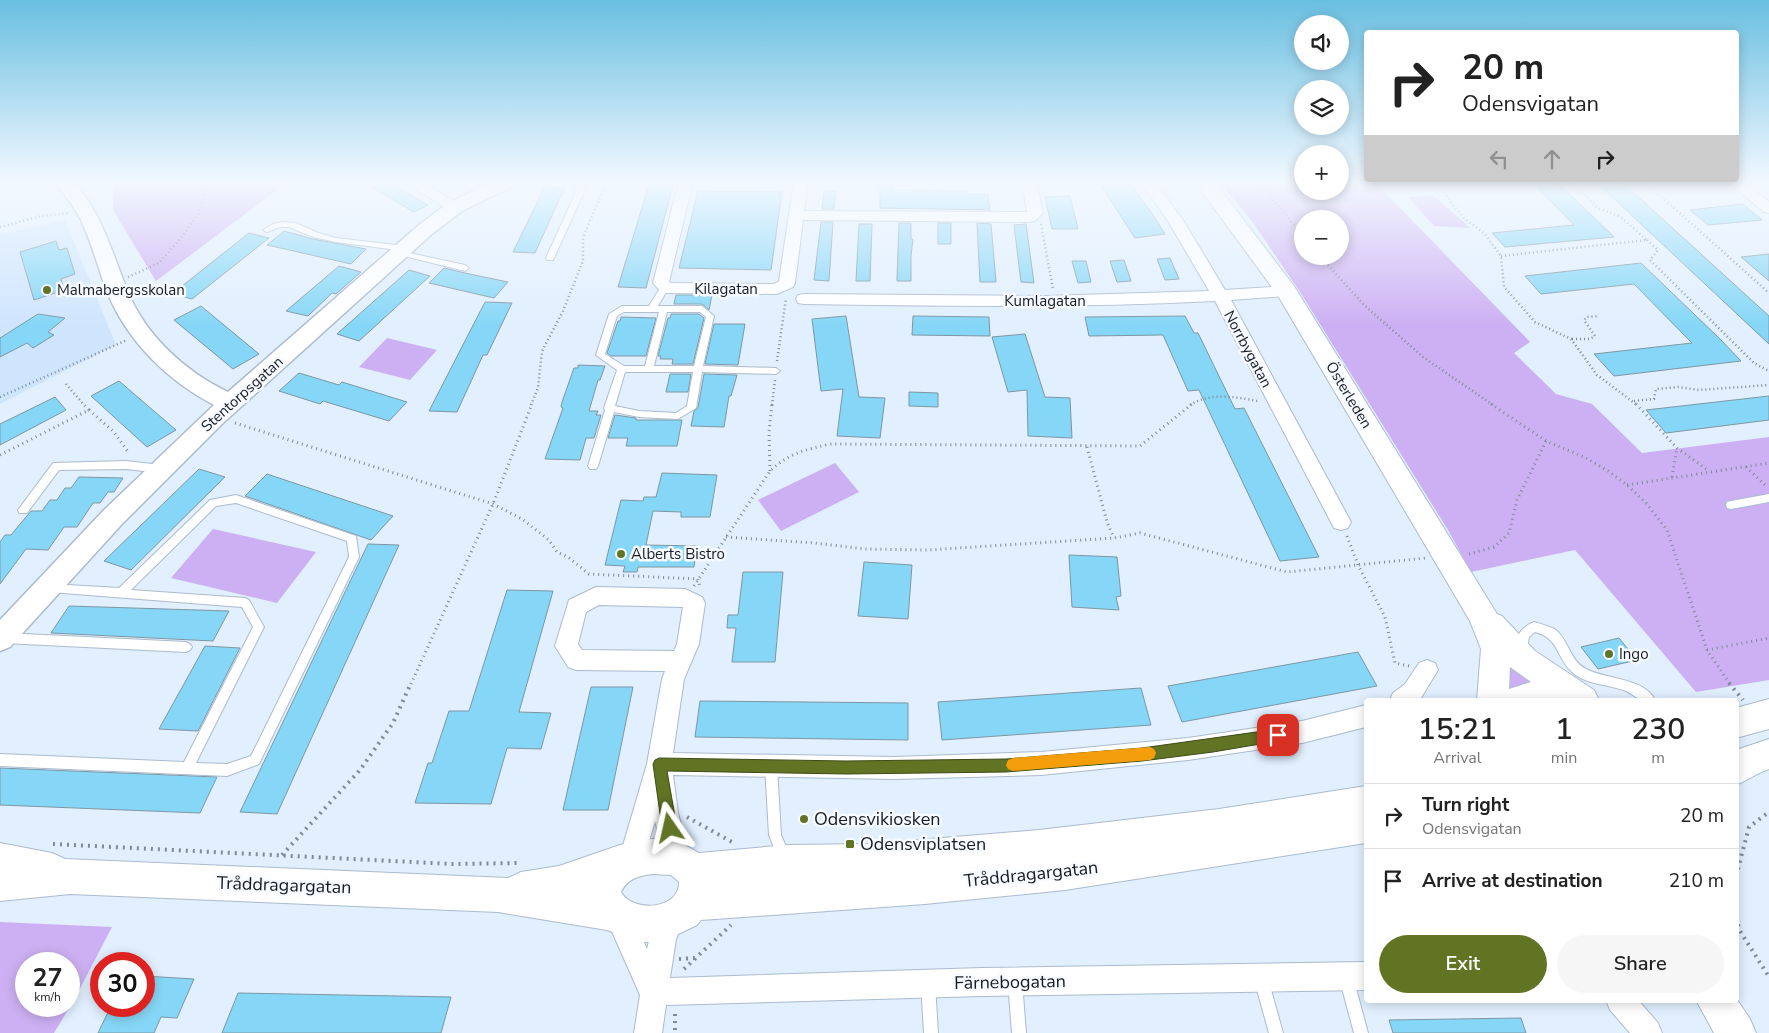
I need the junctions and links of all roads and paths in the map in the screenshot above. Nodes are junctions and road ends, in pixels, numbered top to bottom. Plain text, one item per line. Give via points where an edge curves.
1 (95, 229) edge
2 (187, 229) edge
3 (304, 229) edge
4 (426, 229) edge
5 (563, 229) edge
6 (586, 229) edge
7 (674, 229) edge
8 (795, 229) edge
9 (1041, 229) edge
10 (1181, 229) edge
11 (1240, 229) edge
12 (1479, 229) edge
13 (1635, 229) edge
14 (1698, 229) edge
15 (1647, 240) junction
16 (402, 251) junction
17 (1501, 256) junction
18 (550, 258) dead end
19 (1328, 265) edge
20 (465, 268) dead end
21 (114, 281) junction
22 (665, 287) junction
23 (1286, 291) junction
24 (1769, 293) edge
25 (1221, 297) junction
26 (804, 299) dead end
27 (1056, 302) junction
28 (652, 309) junction
29 (664, 309) junction
30 (1598, 316) dead end
31 (127, 339) dead end
32 (1571, 339) junction
33 (622, 369) junction
34 (649, 369) junction
35 (698, 369) junction
36 (776, 371) dead end
37 (1769, 371) edge
38 (66, 384) dead end
39 (1769, 385) edge
40 (0, 397) edge
41 (1634, 401) junction
42 (1277, 402) junction
43 (609, 408) junction
44 (89, 410) junction
45 (222, 411) junction
46 (1546, 441) junction
47 (1087, 447) junction
48 (1677, 448) junction
49 (0, 455) edge
50 (1769, 463) edge
51 (126, 465) junction
52 (593, 466) dead end
53 (1746, 466) junction
54 (162, 469) junction
55 (1709, 471) junction
56 (1672, 477) junction
57 (1627, 485) junction
58 (1769, 489) edge
59 (1769, 498) edge
60 (493, 504) junction
61 (1731, 505) dead end
62 (23, 510) dead end
63 (1341, 522) joint
64 (726, 538) junction
65 (1114, 538) junction
66 (1465, 554) dead end
67 (1426, 558) dead end
68 (1358, 565) junction
69 (46, 588) junction
70 (121, 593) junction
71 (1483, 616) junction
72 (0, 638) edge
73 (1769, 638) edge
74 (186, 648) dead end
75 (1708, 650) junction
76 (682, 661) junction
77 (1524, 661) junction
78 (1426, 670) joint
79 (1404, 698) edge
80 (1493, 698) edge
81 (1522, 698) edge
82 (1560, 698) edge
83 (1580, 698) edge
84 (1646, 698) edge
85 (1751, 714) edge
86 (1364, 717) edge
87 (1769, 754) edge
88 (0, 760) edge
89 (659, 764) junction
90 (771, 766) junction
91 (1739, 766) edge
92 (187, 768) junction
93 (1364, 802) edge
94 (1769, 812) edge
95 (680, 814) dead end
96 (1364, 826) edge
97 (49, 844) dead end
98 (735, 844) dead end
99 (282, 855) junction
100 (0, 861) edge
101 (628, 861) junction
102 (522, 863) dead end
103 (788, 863) junction
104 (1739, 864) edge
105 (70, 876) junction
106 (0, 883) edge
107 (684, 888) junction
108 (498, 894) junction
109 (615, 915) junction
110 (1739, 928) edge
111 (1356, 976) edge
112 (1260, 977) junction
113 (1769, 977) edge
114 (1015, 981) junction
115 (928, 984) junction
116 (653, 992) junction
117 (1718, 1003) edge
118 (1623, 1004) edge
119 (648, 1033) edge
120 (931, 1033) edge
121 (1019, 1033) edge
122 (1276, 1033) edge
123 (1361, 1033) edge
124 (1648, 1033) edge
125 (1736, 1033) edge

1 - 21 street
2 - 21 path via 159,263
3 - 16 lane via 338,240 387,244
4 - 16 street, Stentorpsgatan
5 - 18 lane
6 - 60 path via 583,237 583,261 563,311 542,351 538,388
7 - 22 street via 661,283
8 - 22 street, Kilagatan via 786,283 777,289
9 - 27 path
10 - 25 street, Norrbygatan
11 - 23 main road, Österleden
12 - 17 path
13 - 15 path
14 - 24 path
15 - 17 path
15 - 37 path via 1658,250 1650,260 1754,363
16 - 20 lane
16 - 45 street, Stentorpsgatan
17 - 32 path via 1504,287 1535,322
19 - 46 path via 1364,305 1423,357
21 - 45 street via 139,330 158,352 210,394
22 - 28 lane
23 - 25 street, Kumlagatan
23 - 71 main road, Österleden
25 - 27 street, Kumlagatan
25 - 42 street, Norrbygatan
26 - 27 street, Kumlagatan
28 - 29 lane
28 - 33 lane via 622,310 613,314 600,355
29 - 34 lane
29 - 35 lane via 702,309 710,316
30 - 32 path via 1584,320 1595,336
31 - 40 path
32 - 41 path via 1597,376
33 - 34 lane
33 - 43 lane
34 - 35 lane
35 - 36 lane
35 - 43 lane via 691,408 678,416 639,414
38 - 44 path
39 - 41 path via 1656,389 1654,399
41 - 48 path
42 - 47 path via 1232,396 1204,397 1183,408 1150,441 1140,446
42 - 63 street, Norrbygatan
43 - 52 lane
44 - 49 path
44 - 51 path via 113,431 131,456
45 - 54 street, Stentorpsgatan
45 - 60 path via 270,433
46 - 57 path via 1584,457
46 - 66 path via 1517,500 1510,533 1494,547
47 - 64 path via 830,444 803,450 783,459 770,471
47 - 65 path
48 - 55 path
48 - 56 path
50 - 53 path
51 - 54 lane
51 - 62 lane via 56,466
53 - 55 path
53 - 58 path
54 - 69 street, Stentorpsgatan
55 - 56 path
56 - 57 path
57 - 75 path via 1667,530
59 - 61 lane
60 - 64 path via 522,519 549,540 557,552 590,574 698,579
60 - 99 path via 393,723 360,770
63 - 68 path
64 - 65 path via 918,550
65 - 68 path via 1140,533 1287,572
67 - 68 path
68 - 78 path via 1385,617 1395,663
69 - 70 lane
69 - 72 street, Stentorpsgatan
70 - 92 lane via 245,603 259,628
70 - 92 lane via 212,503 236,499 352,539 354,557 255,760 227,770
71 - 77 main road, Österleden
71 - 80 main road, Österleden via 1496,649
72 - 74 lane
73 - 75 path
75 - 85 path
76 - 76 street via 694,603 684,598 596,596 577,606 566,646 576,660
76 - 89 street via 673,679
77 - 83 main road, Österleden
77 - 84 lane via 1521,644 1524,634 1534,628 1545,629 1558,640 1577,670 1597,680 1636,690
78 - 79 street via 1413,691
81 - 82 main road
86 - 90 street via 1213,746 1080,760 929,767
87 - 91 main road
88 - 92 lane
89 - 90 street
89 - 101 street
89 - 107 street via 666,813
90 - 103 lane via 775,835
93 - 103 main road, Tråddragargatan via 1219,826 1039,847 869,862
94 - 104 path via 1749,826
95 - 98 path
96 - 107 main road, Tråddragargatan via 1065,872 925,886
97 - 99 path
99 - 102 path via 452,864
100 - 105 main road, Tråddragargatan
101 - 107 main road, Tråddragargatan via 653,856
101 - 108 main road, Tråddragargatan via 558,884
101 - 109 main road via 610,876 603,893
103 - 107 main road, Tråddragargatan
105 - 106 main road, Tråddragargatan
105 - 108 main road, Tråddragargatan
107 - 109 main road, Tråddragargatan via 645,925
107 - 116 street via 663,937
108 - 109 main road, Tråddragargatan
109 - 116 street
110 - 113 path
111 - 112 street, Färnebogatan
111 - 123 lane
112 - 114 street, Färnebogatan
112 - 122 lane
114 - 115 street, Färnebogatan
114 - 121 lane
115 - 116 street, Färnebogatan
115 - 120 lane
116 - 119 street
117 - 125 main road
118 - 124 street

